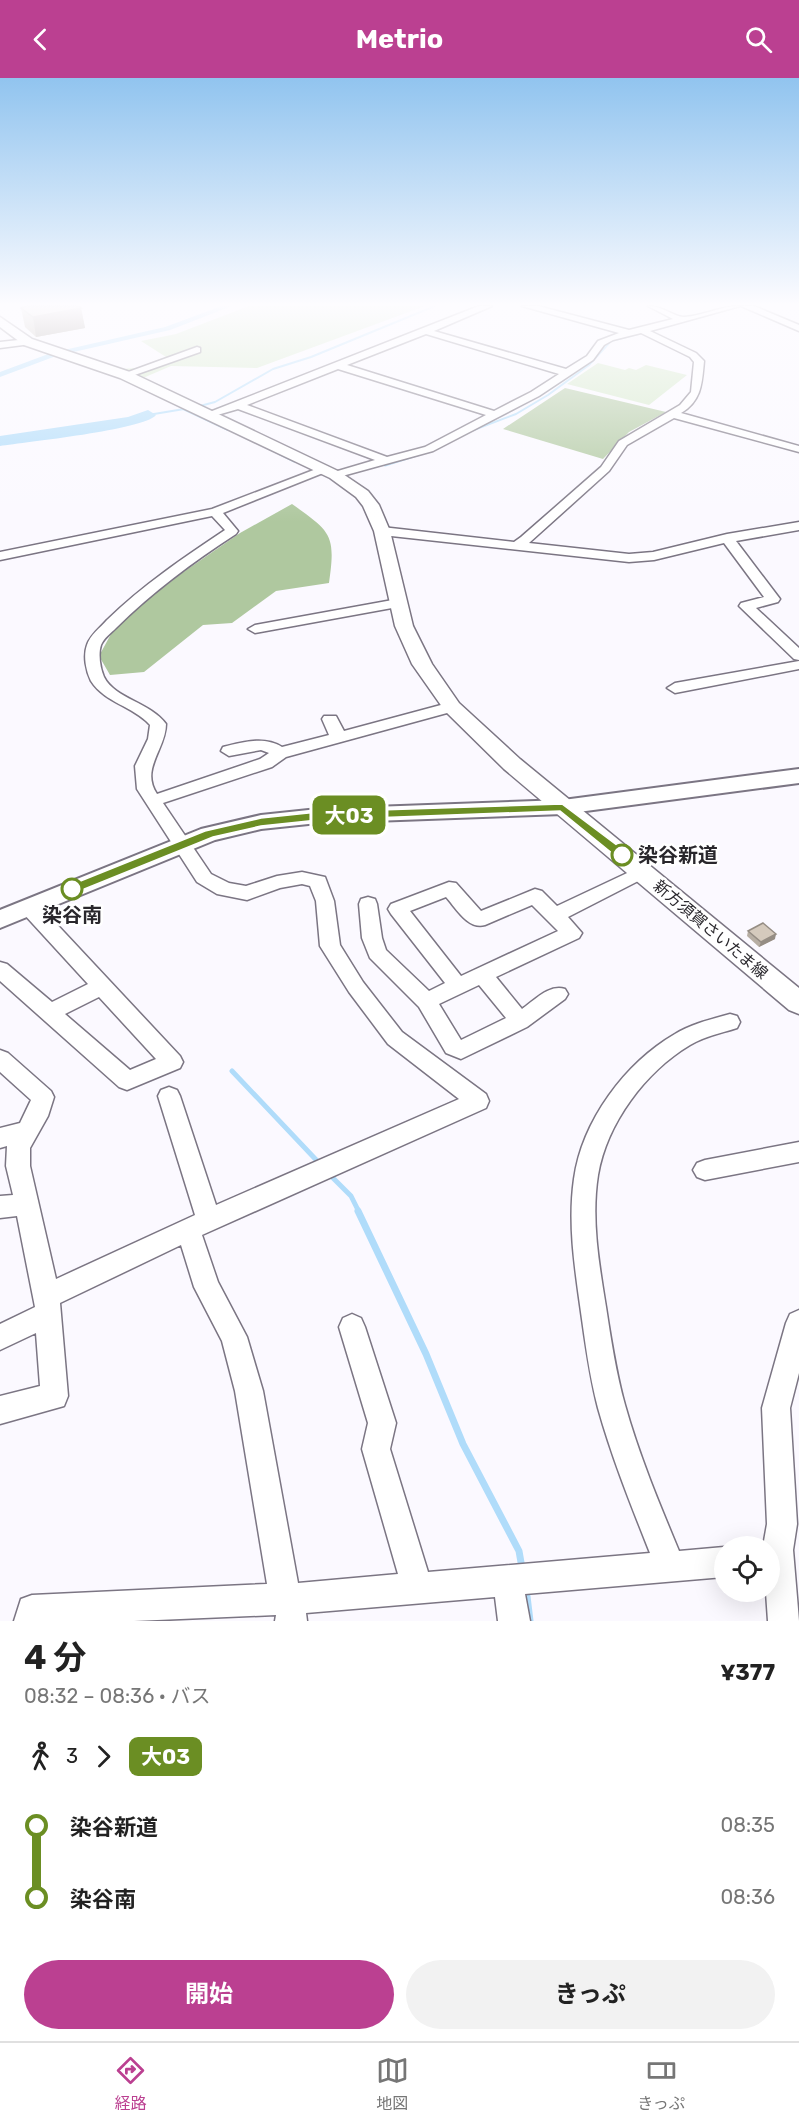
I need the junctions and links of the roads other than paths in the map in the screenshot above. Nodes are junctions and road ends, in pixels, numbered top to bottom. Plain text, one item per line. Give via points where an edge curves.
1 (131, 378) edge
2 (309, 378) edge
3 (378, 378) edge
4 (560, 378) edge
5 (697, 378) edge
6 (238, 405) junction
7 (673, 414) junction
8 (207, 415) junction
9 (495, 415) junction
10 (799, 449) edge
11 (387, 461) junction
12 (330, 472) junction
13 (215, 512) junction
14 (799, 526) edge
15 (382, 531) junction
16 (728, 538) junction
17 (515, 546) junction
18 (0, 556) edge
19 (398, 603) junction
20 (255, 629) dead end
21 (799, 656) edge
22 (799, 665) edge
23 (675, 688) dead end
24 (452, 706) junction
25 (330, 719) dead end
26 (338, 736) junction
27 (229, 751) dead end
28 (280, 753) junction
29 (799, 776) edge
30 (153, 801) junction
31 (562, 807) junction
32 (181, 845) junction
33 (642, 872) junction
34 (368, 904) dead end
35 (29, 907) junction
36 (556, 915) junction
37 (0, 919) edge
38 (0, 969) edge
39 (483, 975) junction
40 (102, 986) junction
41 (458, 986) junction
42 (558, 994) dead end
43 (426, 1001) junction
44 (799, 1003) edge
45 (49, 1012) junction
46 (520, 1021) junction
47 (730, 1022) dead end
48 (0, 1059) edge
49 (169, 1096) dead end
50 (26, 1131) junction
51 (0, 1138) edge
52 (799, 1152) edge
53 (705, 1170) dead end
54 (27, 1204) junction
55 (0, 1207) edge
56 (199, 1226) junction
57 (48, 1305) junction
58 (799, 1323) edge
59 (352, 1327) dead end
60 (0, 1337) edge
61 (0, 1410) edge
62 (782, 1538) edge
63 (714, 1563) edge
64 (670, 1566) junction
65 (508, 1579) junction
66 (417, 1587) junction
67 (288, 1610) edge
68 (30, 1621) edge
69 (514, 1621) edge
70 (784, 1621) edge

1 - 8 main road, 新方須賀さいたま線
2 - 6 street
3 - 9 street
4 - 9 street
5 - 7 street via 696,392
6 - 8 street
6 - 11 street
7 - 10 street
7 - 17 street via 623,442 605,469
8 - 12 main road, 新方須賀さいたま線
9 - 11 street via 429,449
11 - 12 street
12 - 13 street
12 - 15 main road, 新方須賀さいたま線 via 362,494
13 - 18 street
13 - 30 street via 232,531 162,577 122,613 94,646 94,669 103,687 153,717 158,724 156,738 142,762 141,776
14 - 16 street
15 - 17 street
15 - 19 main road, 新方須賀さいたま線
16 - 17 street via 636,558
16 - 21 street via 773,598 746,606
19 - 20 street
19 - 24 main road, 新方須賀さいたま線 via 422,664
22 - 23 street
24 - 26 street
24 - 31 main road, 新方須賀さいたま線 via 494,749
25 - 26 street
26 - 28 street
27 - 28 street via 267,745
28 - 30 street via 266,763
29 - 31 street
30 - 32 street
31 - 32 street via 286,819 236,827
31 - 33 main road, 新方須賀さいたま線
32 - 35 street
32 - 56 street via 204,878 224,889 247,893 302,878 318,882 325,901 330,946 356,987 395,1038 478,1101
33 - 36 street
33 - 44 main road, 新方須賀さいたま線
34 - 43 street via 377,954
35 - 37 street
35 - 40 street
36 - 39 street via 572,933
36 - 41 street via 535,896 478,920 449,888 398,909
38 - 45 street
39 - 41 street
39 - 46 street
40 - 45 street
40 - 45 street via 172,1062 127,1081
41 - 43 street
42 - 46 street
43 - 46 street via 454,1047 461,1050
47 - 64 street via 684,1038 640,1073 610,1116 586,1174 585,1259 606,1382 618,1428
48 - 50 street via 44,1097
49 - 56 street
50 - 51 street
50 - 54 street via 18,1146 18,1166
52 - 53 street
54 - 55 street
54 - 57 street
56 - 57 street
56 - 67 street via 207,1287 234,1337 249,1391
57 - 60 street
57 - 61 street via 54,1396
58 - 62 street via 776,1408
59 - 66 street via 382,1422 376,1449
62 - 70 street
63 - 64 street
64 - 65 street
65 - 66 street
65 - 69 street
66 - 67 street
67 - 68 street via 32,1610

